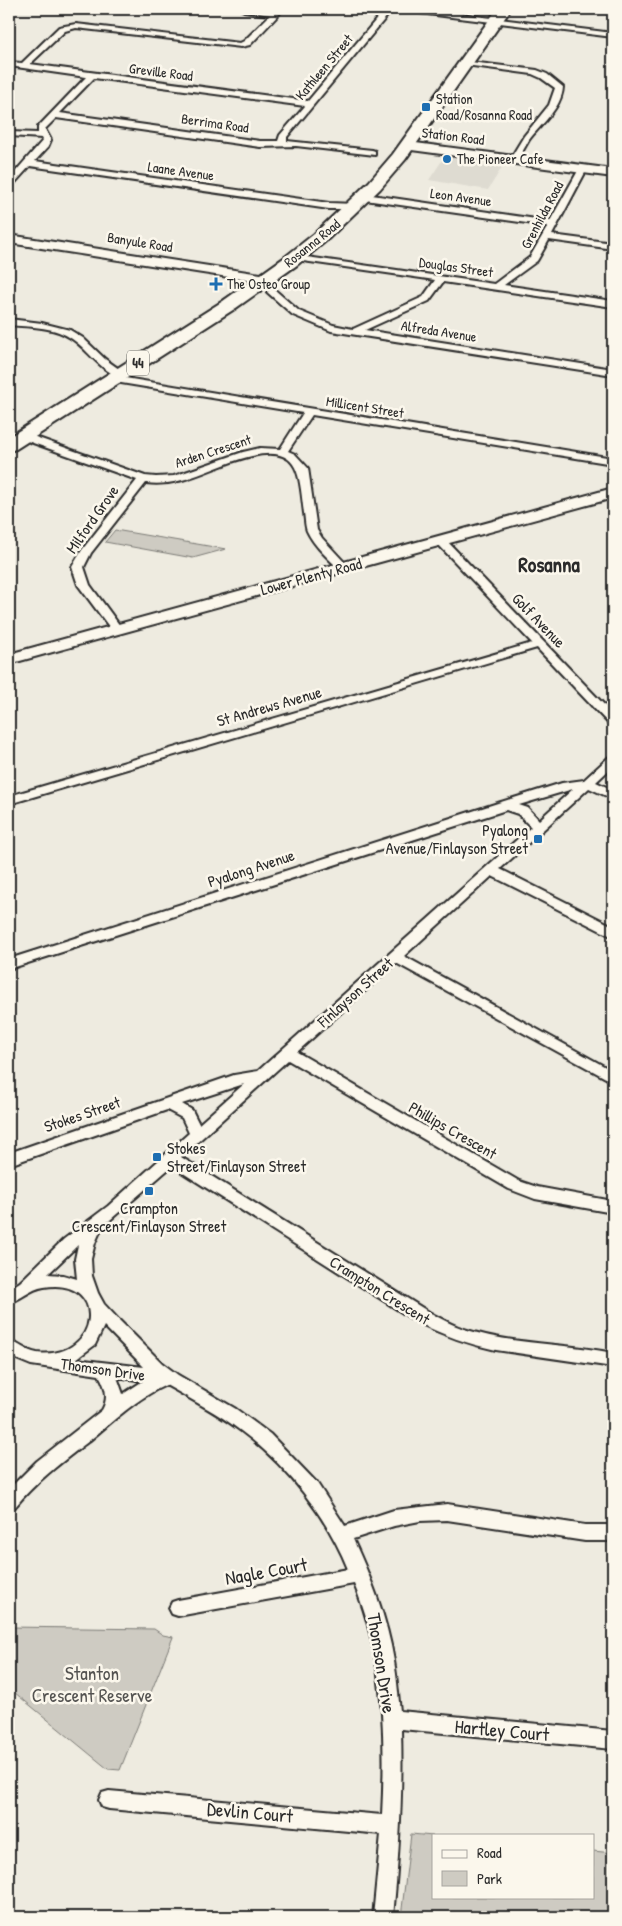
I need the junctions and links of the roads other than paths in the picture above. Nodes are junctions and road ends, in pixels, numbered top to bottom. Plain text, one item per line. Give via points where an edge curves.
1 (244, 9) edge
2 (389, 9) edge
3 (403, 9) edge
4 (278, 11) edge
5 (500, 14) edge
6 (613, 35) edge
7 (465, 63) junction
8 (9, 64) edge
9 (24, 66) junction
10 (92, 75) junction
11 (310, 104) junction
12 (54, 115) junction
13 (9, 134) edge
14 (43, 136) junction
15 (282, 143) junction
16 (408, 146) junction
17 (372, 153) dead end
18 (514, 159) junction
19 (29, 163) junction
20 (582, 169) junction
21 (613, 173) edge
22 (9, 184) edge
23 (357, 205) junction
24 (553, 224) junction
25 (547, 237) junction
26 (9, 239) edge
27 (613, 246) edge
28 (296, 257) junction
29 (441, 278) junction
30 (269, 285) junction
31 (497, 286) junction
32 (613, 304) edge
33 (9, 322) edge
34 (353, 332) junction
35 (613, 372) edge
36 (117, 377) junction
37 (309, 411) junction
38 (16, 440) edge
39 (282, 453) junction
40 (613, 461) edge
41 (142, 479) junction
42 (613, 493) edge
43 (442, 540) junction
44 (343, 567) junction
45 (117, 630) junction
46 (539, 644) junction
47 (9, 659) edge
48 (613, 721) edge
49 (613, 760) edge
50 (588, 783) junction
51 (613, 795) edge
52 (9, 800) edge
53 (505, 805) junction
54 (539, 827) junction
55 (491, 870) junction
56 (613, 932) edge
57 (395, 956) junction
58 (9, 964) edge
59 (287, 1053) junction
60 (261, 1076) junction
61 (613, 1076) edge
62 (167, 1103) junction
63 (197, 1133) junction
64 (9, 1158) edge
65 (170, 1158) junction
66 (613, 1207) edge
67 (96, 1224) junction
68 (19, 1286) edge
69 (9, 1298) edge
70 (95, 1304) junction
71 (9, 1347) edge
72 (9, 1356) edge
73 (34, 1359) junction
74 (613, 1360) edge
75 (105, 1370) junction
76 (167, 1377) junction
77 (104, 1418) junction
78 (9, 1502) edge
79 (613, 1533) edge
80 (343, 1535) junction
81 (361, 1575) junction
82 (178, 1608) dead end
83 (391, 1719) junction
84 (613, 1740) edge
85 (109, 1800) dead end
86 (391, 1825) junction
87 (383, 1917) edge

1 - 4 street
2 - 11 street, Kathleen Street
3 - 5 street
4 - 9 street via 241,46 68,27
5 - 6 street
5 - 7 highway, Rosanna Road / 44
7 - 16 highway, Rosanna Road / 44
7 - 18 street via 538,73 559,87 559,93 544,117
8 - 9 street, Greville Road
9 - 10 street, Greville Road
10 - 11 street, Greville Road
10 - 12 street
11 - 15 street, Kathleen Street via 283,137
12 - 14 street via 41,129
12 - 15 street, Berrima Road via 260,144
13 - 14 street
14 - 19 street via 47,140 45,145
15 - 17 street, Berrima Road
16 - 18 main road, Station Road
16 - 23 highway, Rosanna Road / 44 via 384,178
18 - 20 main road, Station Road
19 - 22 street
19 - 23 street, Laane Avenue via 329,206
20 - 21 main road, Station Road
20 - 24 street, Grenhilda Road
23 - 24 street, Leon Avenue
23 - 28 highway, Rosanna Road / 44
24 - 25 street, Grenhilda Road
25 - 27 street
25 - 31 street, Grenhilda Road via 532,262
26 - 30 main road, Banyule Road
28 - 29 street, Douglas Street
28 - 30 highway, Rosanna Road / 44
29 - 31 street, Douglas Street
29 - 34 street via 426,299
30 - 34 street, Alfreda Avenue via 284,304 304,318
30 - 36 highway, Rosanna Road / 44 via 227,307
31 - 32 street, Douglas Street
33 - 36 street via 71,334
34 - 35 street, Alfreda Avenue
36 - 37 street, Millicent Street
36 - 38 highway, Rosanna Road / 44
37 - 39 street
37 - 40 street, Millicent Street
38 - 41 street, Arden Crescent
39 - 41 street, Arden Crescent via 244,454 171,480
39 - 44 street via 294,458 304,468 312,530
41 - 45 street, Milford Grove via 78,567 84,585
42 - 43 main road, Lower Plenty Road
43 - 44 main road, Lower Plenty Road
43 - 46 street, Golf Avenue
44 - 45 main road, Lower Plenty Road
45 - 47 main road, Lower Plenty Road
46 - 48 street, Golf Avenue
46 - 52 street, St Andrews Avenue
49 - 50 street, Finlayson Street
50 - 51 street
50 - 53 street, Pyalong Avenue via 566,786
50 - 54 street, Finlayson Street
53 - 54 street via 523,811
53 - 58 street, Pyalong Avenue
54 - 55 street, Finlayson Street
55 - 56 street
55 - 57 street, Finlayson Street
57 - 59 street, Finlayson Street
57 - 61 street
59 - 60 street, Finlayson Street
59 - 66 street, Phillips Crescent via 519,1187 535,1193
60 - 62 street, Stokes Street via 239,1078
60 - 63 street, Finlayson Street
62 - 63 street via 187,1114
62 - 64 street, Stokes Street
63 - 65 street, Finlayson Street
65 - 67 street, Finlayson Street
65 - 74 street, Crampton Crescent via 440,1326 487,1341
67 - 68 street, Finlayson Street
67 - 70 street, Finlayson Street via 86,1244 82,1267
68 - 69 street, Finlayson Street
68 - 70 street via 43,1280 70,1282 84,1289
70 - 73 street via 97,1325 87,1342 69,1355
70 - 76 street, Thomson Drive via 119,1332
71 - 73 street
72 - 73 street
73 - 75 street, Thomson Drive
75 - 76 street, Thomson Drive
75 - 77 street via 115,1394 112,1407
76 - 77 street via 142,1389
76 - 80 street, Thomson Drive via 233,1416 264,1439 305,1481
77 - 78 street via 32,1476
79 - 80 street via 585,1533 447,1512 428,1512 386,1519
80 - 81 street, Thomson Drive
81 - 82 street, Nagle Court
81 - 83 street, Thomson Drive via 383,1648
83 - 84 street, Hartley Court
83 - 86 street, Thomson Drive
85 - 86 street, Devlin Court
86 - 87 street, Thomson Drive

